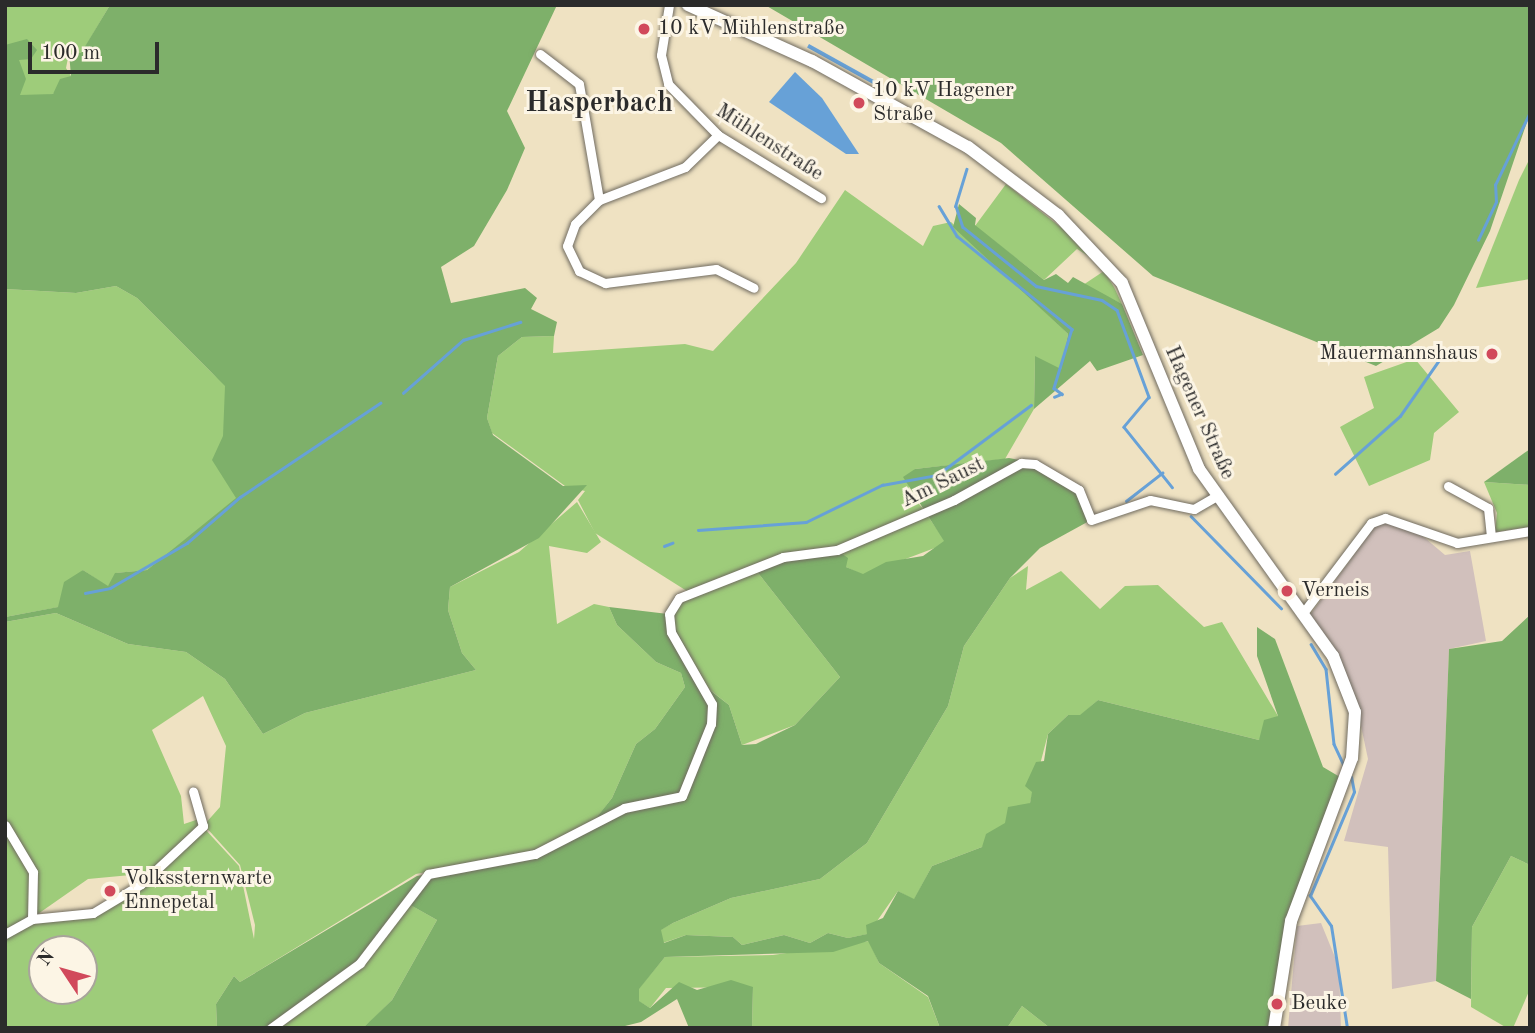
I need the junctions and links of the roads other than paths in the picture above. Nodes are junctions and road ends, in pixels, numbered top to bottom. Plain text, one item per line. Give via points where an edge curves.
1 (669, 5) edge
2 (688, 5) edge
3 (540, 54) dead end
4 (718, 135) junction
5 (821, 198) dead end
6 (599, 200) junction
7 (754, 288) dead end
8 (1448, 486) dead end
9 (1215, 497) junction
10 (1530, 531) edge
11 (1491, 536) junction
12 (1303, 613) junction
13 (193, 791) dead end
14 (5, 825) edge
15 (32, 919) junction
16 (5, 934) edge
17 (271, 1028) edge
18 (1274, 1028) edge

1 - 4 street, Mühlenstraße via 661,55 668,85
2 - 9 main road, Hagener Straße via 794,52 941,130 1005,172 1089,242 1122,283
3 - 6 street via 579,84
4 - 5 street, Mühlenstraße
4 - 6 street via 685,167
6 - 7 street via 570,234 567,246 579,271 616,285 716,269
8 - 11 street via 1488,508
9 - 12 main road, Hagener Straße
9 - 17 street, Am Saust via 1194,509 1150,500 1091,520 1079,490 1035,464 1021,463 954,500 837,550 783,557 679,598 669,614 671,632 712,704 711,724 682,796 624,807 522,858 433,872 360,963
10 - 11 street
11 - 12 street via 1457,543 1399,517 1378,520
12 - 18 main road, Hagener Straße via 1346,679 1357,731 1345,780 1291,921
13 - 15 street via 203,825 141,884 93,914
14 - 15 street via 33,872
15 - 16 street

